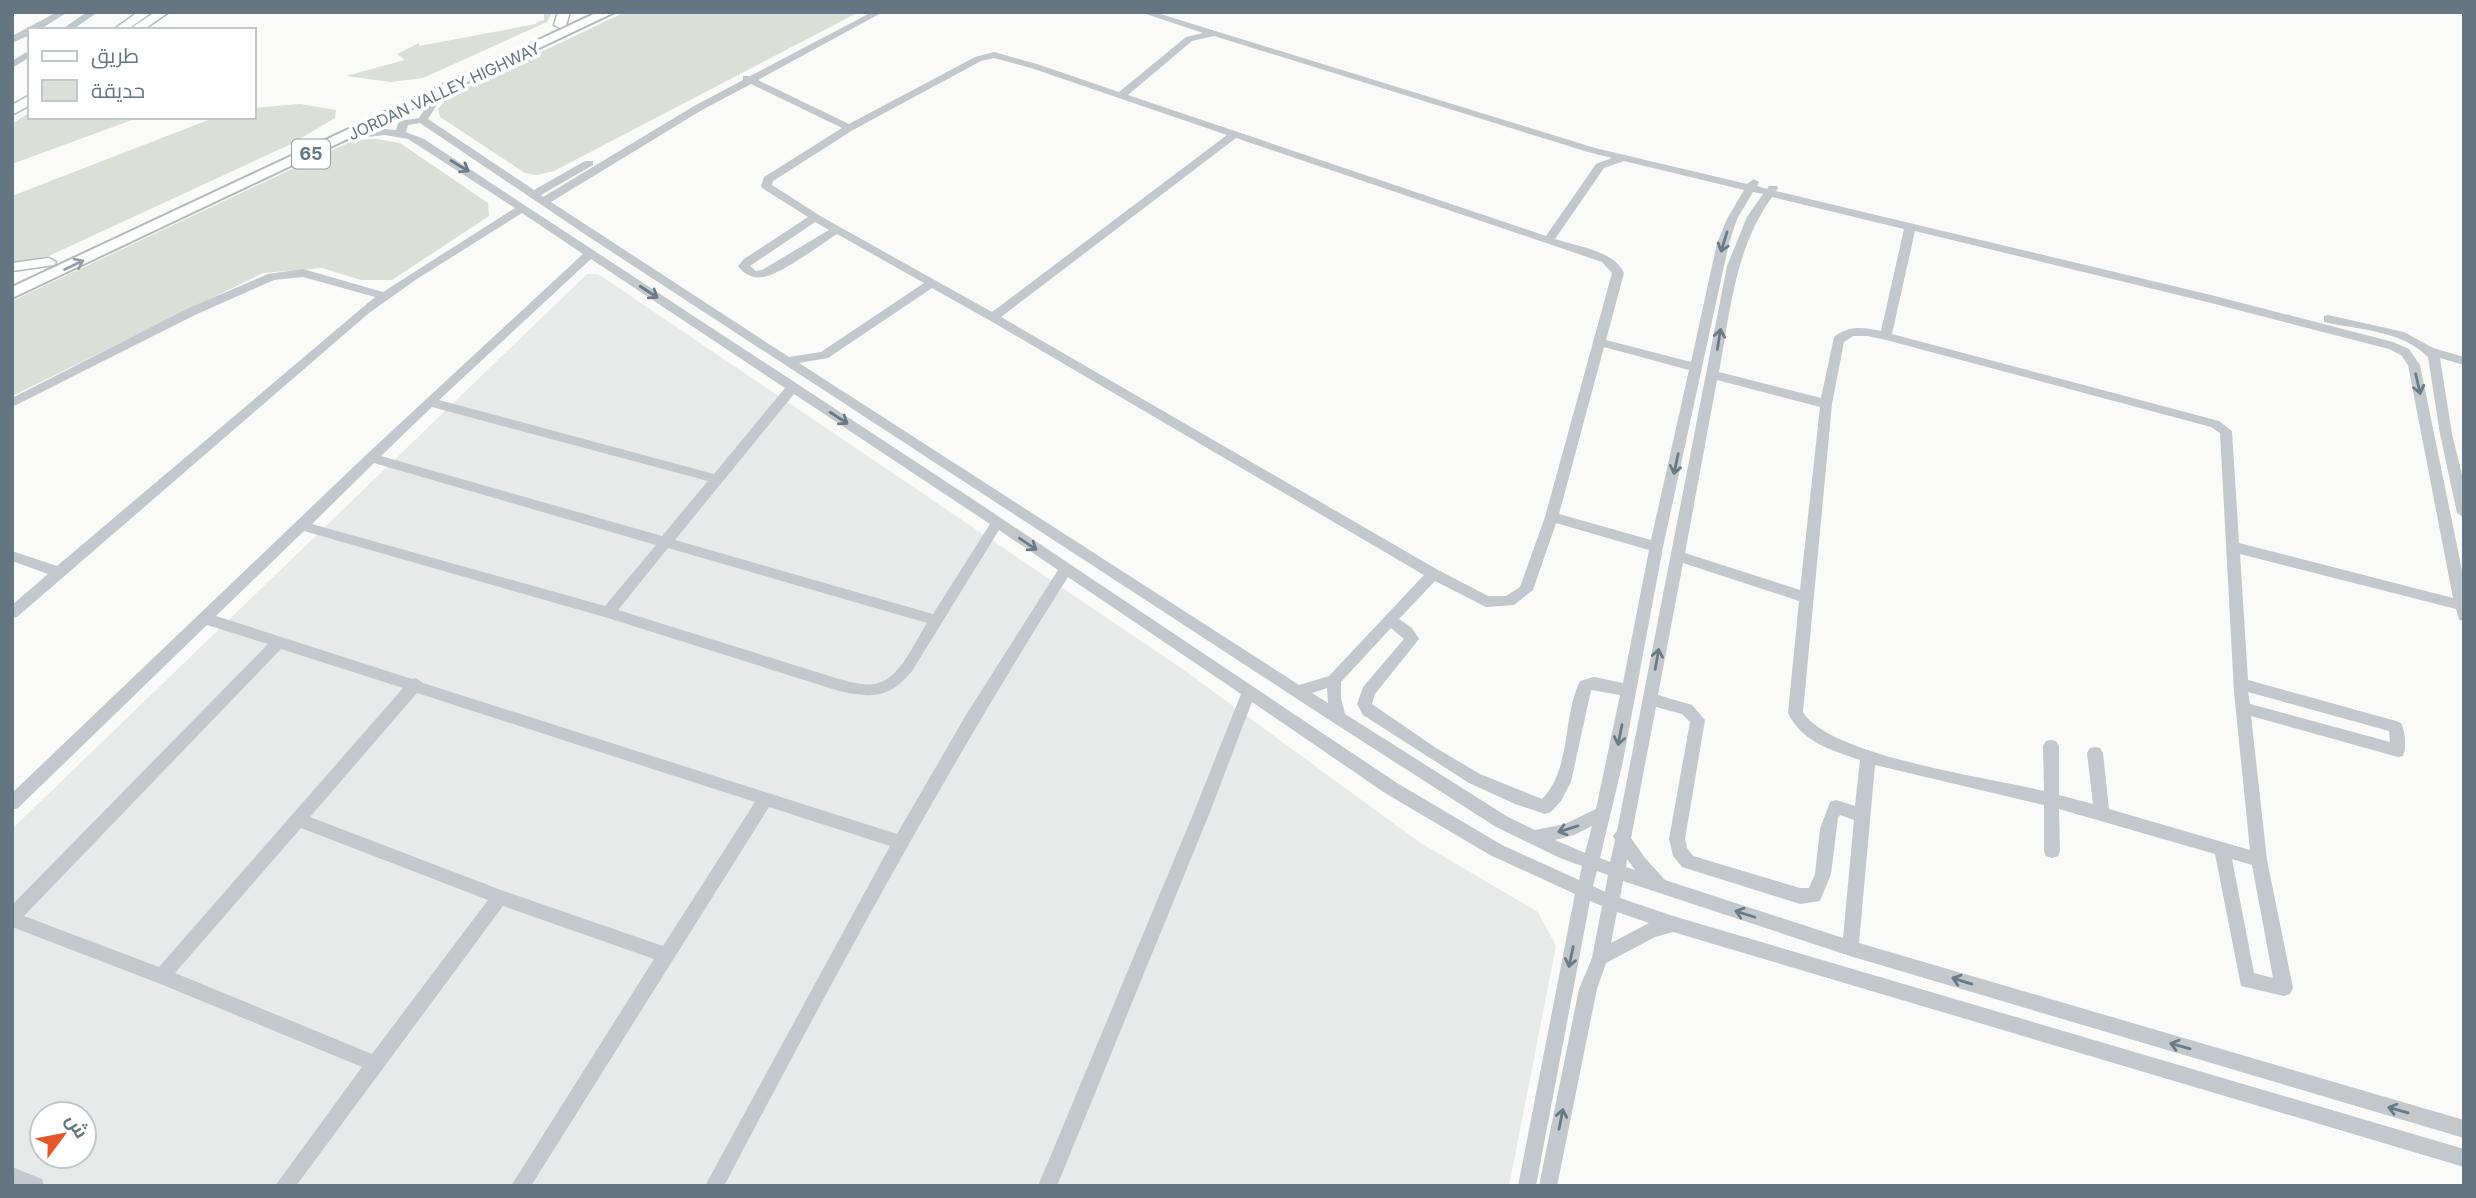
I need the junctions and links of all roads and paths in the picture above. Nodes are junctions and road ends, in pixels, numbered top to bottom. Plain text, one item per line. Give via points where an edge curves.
1 (64, 12) edge
2 (146, 12) edge
3 (163, 12) edge
4 (589, 12) edge
5 (609, 12) edge
6 (863, 12) edge
7 (878, 12) edge
8 (1144, 12) edge
9 (1168, 12) edge
10 (562, 18) edge
11 (1187, 26) junction
12 (35, 28) edge
13 (122, 28) edge
14 (139, 28) edge
15 (28, 32) edge
16 (1212, 34) junction
17 (1189, 39) junction
18 (12, 40) edge
19 (746, 78) junction
20 (28, 88) edge
21 (439, 93) junction
22 (1120, 96) junction
23 (12, 98) edge
24 (28, 100) edge
25 (12, 111) edge
26 (386, 113) junction
27 (422, 120) junction
28 (849, 128) junction
29 (401, 132) junction
30 (1233, 135) junction
31 (349, 136) junction
32 (1592, 150) junction
33 (1622, 158) junction
34 (1600, 166) junction
35 (1710, 178) junction
36 (511, 181) junction
37 (565, 183) junction
38 (1753, 185) junction
39 (1772, 190) junction
40 (538, 198) junction
41 (1795, 199) junction
42 (1740, 205) junction
43 (1760, 206) junction
44 (523, 208) junction
45 (562, 214) junction
46 (815, 218) junction
47 (1910, 227) junction
48 (836, 230) junction
49 (1548, 241) junction
50 (590, 254) junction
51 (49, 262) junction
52 (12, 267) edge
53 (12, 279) edge
54 (930, 284) junction
55 (12, 293) edge
56 (384, 296) junction
57 (993, 317) junction
58 (1886, 336) junction
59 (1600, 342) junction
60 (2425, 347) junction
61 (2404, 352) junction
62 (824, 355) junction
63 (788, 361) junction
64 (2464, 361) edge
65 (1696, 368) junction
66 (1713, 375) junction
67 (820, 381) junction
68 (792, 388) junction
69 (430, 402) junction
70 (12, 403) edge
71 (1826, 404) junction
72 (929, 453) junction
73 (372, 458) junction
74 (916, 469) junction
75 (717, 479) junction
76 (2464, 513) edge
77 (1552, 517) junction
78 (997, 523) junction
79 (302, 526) junction
80 (666, 542) junction
81 (1656, 547) junction
82 (2234, 547) junction
83 (12, 556) edge
84 (1677, 556) junction
85 (1066, 569) junction
86 (59, 572) junction
87 (1433, 574) junction
88 (1807, 598) junction
89 (2463, 610) edge
90 (608, 612) junction
91 (12, 614) edge
92 (203, 618) junction
93 (936, 620) junction
94 (1391, 621) junction
95 (279, 642) junction
96 (1334, 680) junction
97 (416, 684) junction
98 (2241, 684) junction
99 (1298, 691) junction
100 (1629, 691) junction
101 (1249, 692) junction
102 (1650, 699) junction
103 (2243, 708) junction
104 (1339, 719) junction
105 (2051, 746) dead end
106 (2095, 753) dead end
107 (1868, 757) junction
108 (766, 798) junction
109 (2052, 802) junction
110 (12, 803) edge
111 (2102, 813) junction
112 (1601, 814) junction
113 (1864, 816) junction
114 (300, 820) junction
115 (1621, 836) junction
116 (1533, 838) junction
117 (900, 842) junction
118 (2222, 849) junction
119 (2052, 851) dead end
120 (2259, 860) junction
121 (1591, 861) junction
122 (1616, 871) junction
123 (1661, 887) junction
124 (1584, 891) junction
125 (500, 897) junction
126 (1610, 902) junction
127 (12, 918) edge
128 (1673, 924) junction
129 (1850, 948) junction
130 (664, 955) junction
131 (1600, 958) junction
132 (162, 976) junction
133 (373, 1063) junction
134 (2464, 1129) edge
135 (2464, 1158) edge
136 (12, 1176) edge
137 (35, 1186) edge
138 (284, 1186) edge
139 (520, 1186) edge
140 (714, 1186) edge
141 (1047, 1186) edge
142 (1527, 1186) edge
143 (1548, 1186) edge

1 - 12 street
2 - 13 main road
3 - 14 main road
4 - 10 highway, JORDAN VALLEY HIGHWAY / 65
5 - 21 highway, JORDAN VALLEY HIGHWAY / 65
6 - 19 street
7 - 19 street
8 - 11 street
9 - 38 street via 1546,128
10 - 26 highway, JORDAN VALLEY HIGHWAY / 65
11 - 16 street
11 - 17 street
15 - 18 street
16 - 17 street
16 - 32 street
17 - 22 street
19 - 28 street
19 - 37 street
20 - 23 main road
21 - 26 highway, JORDAN VALLEY HIGHWAY / 65
21 - 27 street
22 - 28 street via 994,55 978,59
22 - 30 street
24 - 25 main road
26 - 31 highway, JORDAN VALLEY HIGHWAY / 65
26 - 51 highway, JORDAN VALLEY HIGHWAY / 65
27 - 29 street via 403,123
27 - 36 street
28 - 46 street via 766,181 766,186
29 - 31 street
29 -> 44 street
30 - 49 street
30 - 57 street
55 -> 31 highway, JORDAN VALLEY HIGHWAY / 65
32 - 33 street
32 - 34 street
33 - 34 street
33 - 35 street
34 - 49 street
35 - 38 street
35 - 42 street
36 - 37 street
36 - 40 street
37 - 40 street
37 - 45 street
38 - 39 street
38 - 42 street
39 - 41 street
39 - 43 street
39 - 60 street via 2402,336
40 - 45 street
41 - 43 street
41 - 47 street
42 -> 65 street via 1723,243
66 -> 43 street via 1733,266
44 - 50 street
44 - 56 street
45 - 63 street
46 - 48 street
46 - 48 street via 748,261 746,270 766,274
47 - 58 street
47 - 61 street via 2238,306
48 - 54 street
49 - 59 street via 1606,260 1616,268
50 -> 68 street
50 - 69 street
51 - 52 main road
51 - 53 highway, JORDAN VALLEY HIGHWAY / 65
54 - 57 street
54 - 62 street
56 - 70 street via 303,273 272,277 193,311
56 - 86 street
57 - 87 street
58 - 71 street via 1852,331 1839,340
58 - 82 street via 2221,427 2226,431
59 - 65 street
59 - 77 street
60 - 61 street
60 - 64 street
60 - 76 street via 2434,356
61 -> 89 street via 2415,370
62 - 63 street
62 - 67 street
63 - 67 street
65 -> 81 street
66 - 71 street
66 - 84 street
67 - 72 street
68 -> 74 street
68 - 75 street
69 - 73 street
69 - 75 street
71 - 88 street
72 - 74 street
72 - 99 street
73 - 79 street
73 - 80 street
74 - 78 street
75 - 80 street
77 - 81 street
77 - 87 street via 1526,590 1509,601 1486,602
78 -> 85 street
78 - 93 street
79 - 90 street
79 - 92 street
80 - 90 street
80 - 93 street
81 - 100 street
82 - 89 street
82 - 98 street
83 - 86 street
84 - 88 street
102 -> 84 street
85 - 101 street
85 - 117 street
86 - 91 street
87 - 94 street
88 - 107 street via 1795,713 1810,732
90 - 93 street via 869,692 897,680
92 - 95 street
92 - 110 street
94 - 96 street
94 - 100 street via 1412,639 1368,691 1364,704 1368,711 1459,769 1525,802 1545,807 1555,799 1585,685
95 - 97 street
95 - 127 street
96 - 99 street
96 - 104 street
97 - 108 street
97 - 114 street
98 - 103 street
98 - 103 street via 2396,727 2398,751
99 - 104 street
100 -> 112 street
101 - 124 street via 1426,810 1496,850
101 - 141 street
102 - 113 street via 1687,709 1698,720 1676,839 1688,862 1800,896 1814,896 1824,878 1827,821 1836,807
102 - 115 street
103 - 120 street
104 - 116 street
105 - 109 street
106 - 111 street
107 - 109 street
107 - 113 street
108 - 117 street
108 - 130 street
109 - 111 street
109 - 119 street
111 - 118 street
112 -> 116 street via 1568,830
112 - 121 street
113 - 129 street
114 - 125 street
114 - 132 street
115 - 122 street
115 - 123 street
116 - 121 street
117 - 140 street
118 - 120 street
118 - 120 street via 2247,980 2284,988
121 - 122 street
121 - 124 street
122 - 123 street
122 - 126 street
129 -> 123 street
124 - 126 street
124 -> 142 street
125 - 130 street
125 - 133 street
126 - 128 street
126 - 131 street
127 - 132 street
128 - 131 street via 1651,930
128 - 135 street
134 -> 129 street
130 - 139 street
143 -> 131 street via 1588,989
132 - 133 street
133 - 138 street
136 - 137 street

